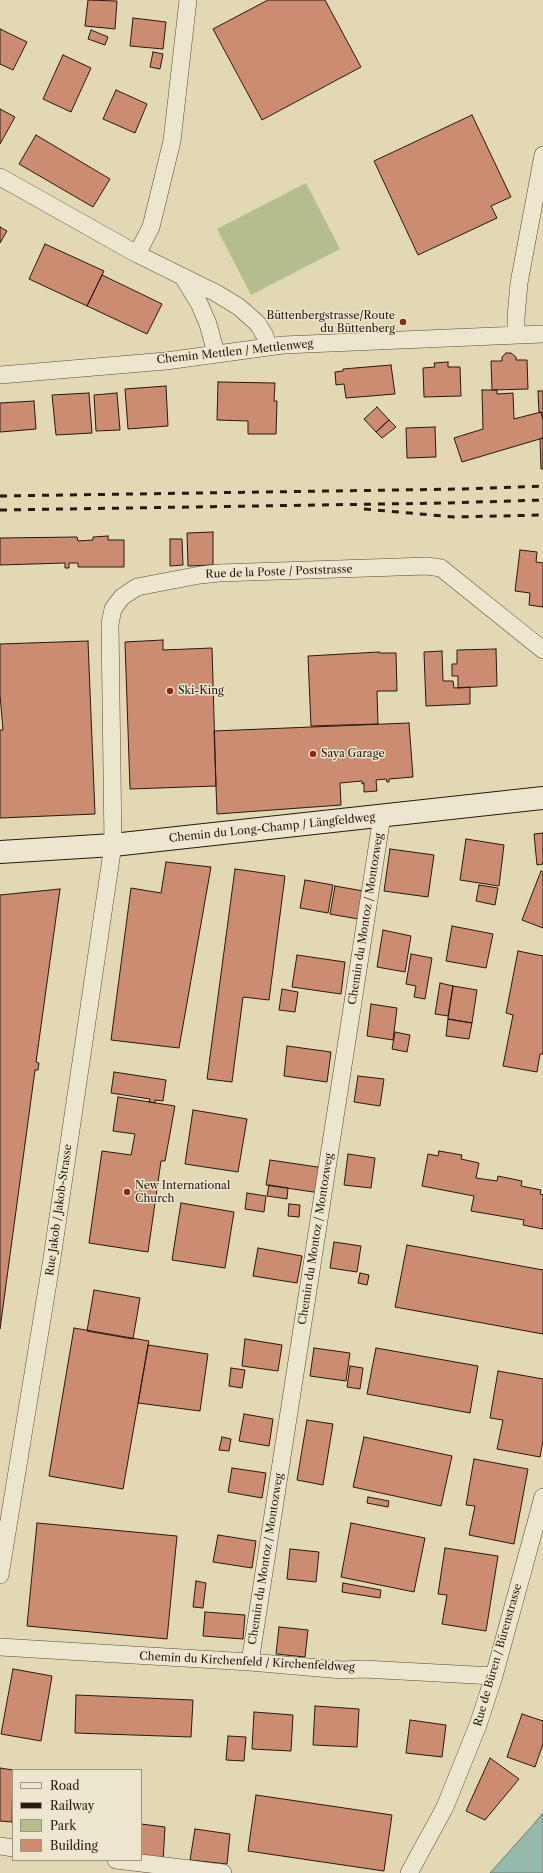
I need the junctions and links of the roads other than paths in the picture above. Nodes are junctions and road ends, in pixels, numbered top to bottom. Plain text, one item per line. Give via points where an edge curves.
1 (188, 0) edge
2 (543, 155) edge
3 (0, 177) edge
4 (137, 254) junction
5 (182, 277) junction
6 (543, 334) edge
7 (516, 335) junction
8 (268, 347) junction
9 (216, 354) junction
10 (0, 375) edge
11 (543, 650) edge
12 (543, 798) edge
13 (382, 816) junction
14 (113, 845) junction
15 (0, 852) edge
16 (543, 1497) edge
17 (0, 1575) edge
18 (0, 1647) edge
19 (250, 1662) junction
20 (494, 1676) junction
21 (0, 1846) edge
22 (12, 1848) edge
23 (124, 1861) edge
24 (223, 1873) edge
25 (409, 1873) edge

1 - 4 street via 172,141 151,227
2 - 7 street via 519,283
3 - 4 street
4 - 5 street
5 - 8 street via 239,307 258,324
5 - 9 street via 199,302
6 - 7 street, Chemin Mettlen / Mettlenweg
7 - 8 street, Chemin Mettlen / Mettlenweg
8 - 9 street, Chemin Mettlen / Mettlenweg
9 - 10 street, Chemin Mettlen / Mettlenweg
11 - 14 street, Rue de la Poste / Poststrasse via 441,568 427,566 219,573 137,586 117,602 110,624
12 - 13 main road, Chemin du Long-Champ / Längfeldweg
13 - 14 main road, Chemin du Long-Champ / Längfeldweg
13 - 19 street, Chemin du Montoz / Montozweg
14 - 15 main road, Chemin du Long-Champ / Längfeldweg
14 - 17 street, Rue Jakob / Jakob-Strasse via 52,1258
16 - 20 street, Rue de Büren / Bürenstrasse
18 - 19 street, Chemin du Kirchenfeld / Kirchenfeldweg
19 - 20 street, Chemin du Kirchenfeld / Kirchenfeldweg via 342,1670
20 - 25 street, Rue de Büren / Bürenstrasse via 478,1725 445,1807
21 - 22 street
23 - 24 street

